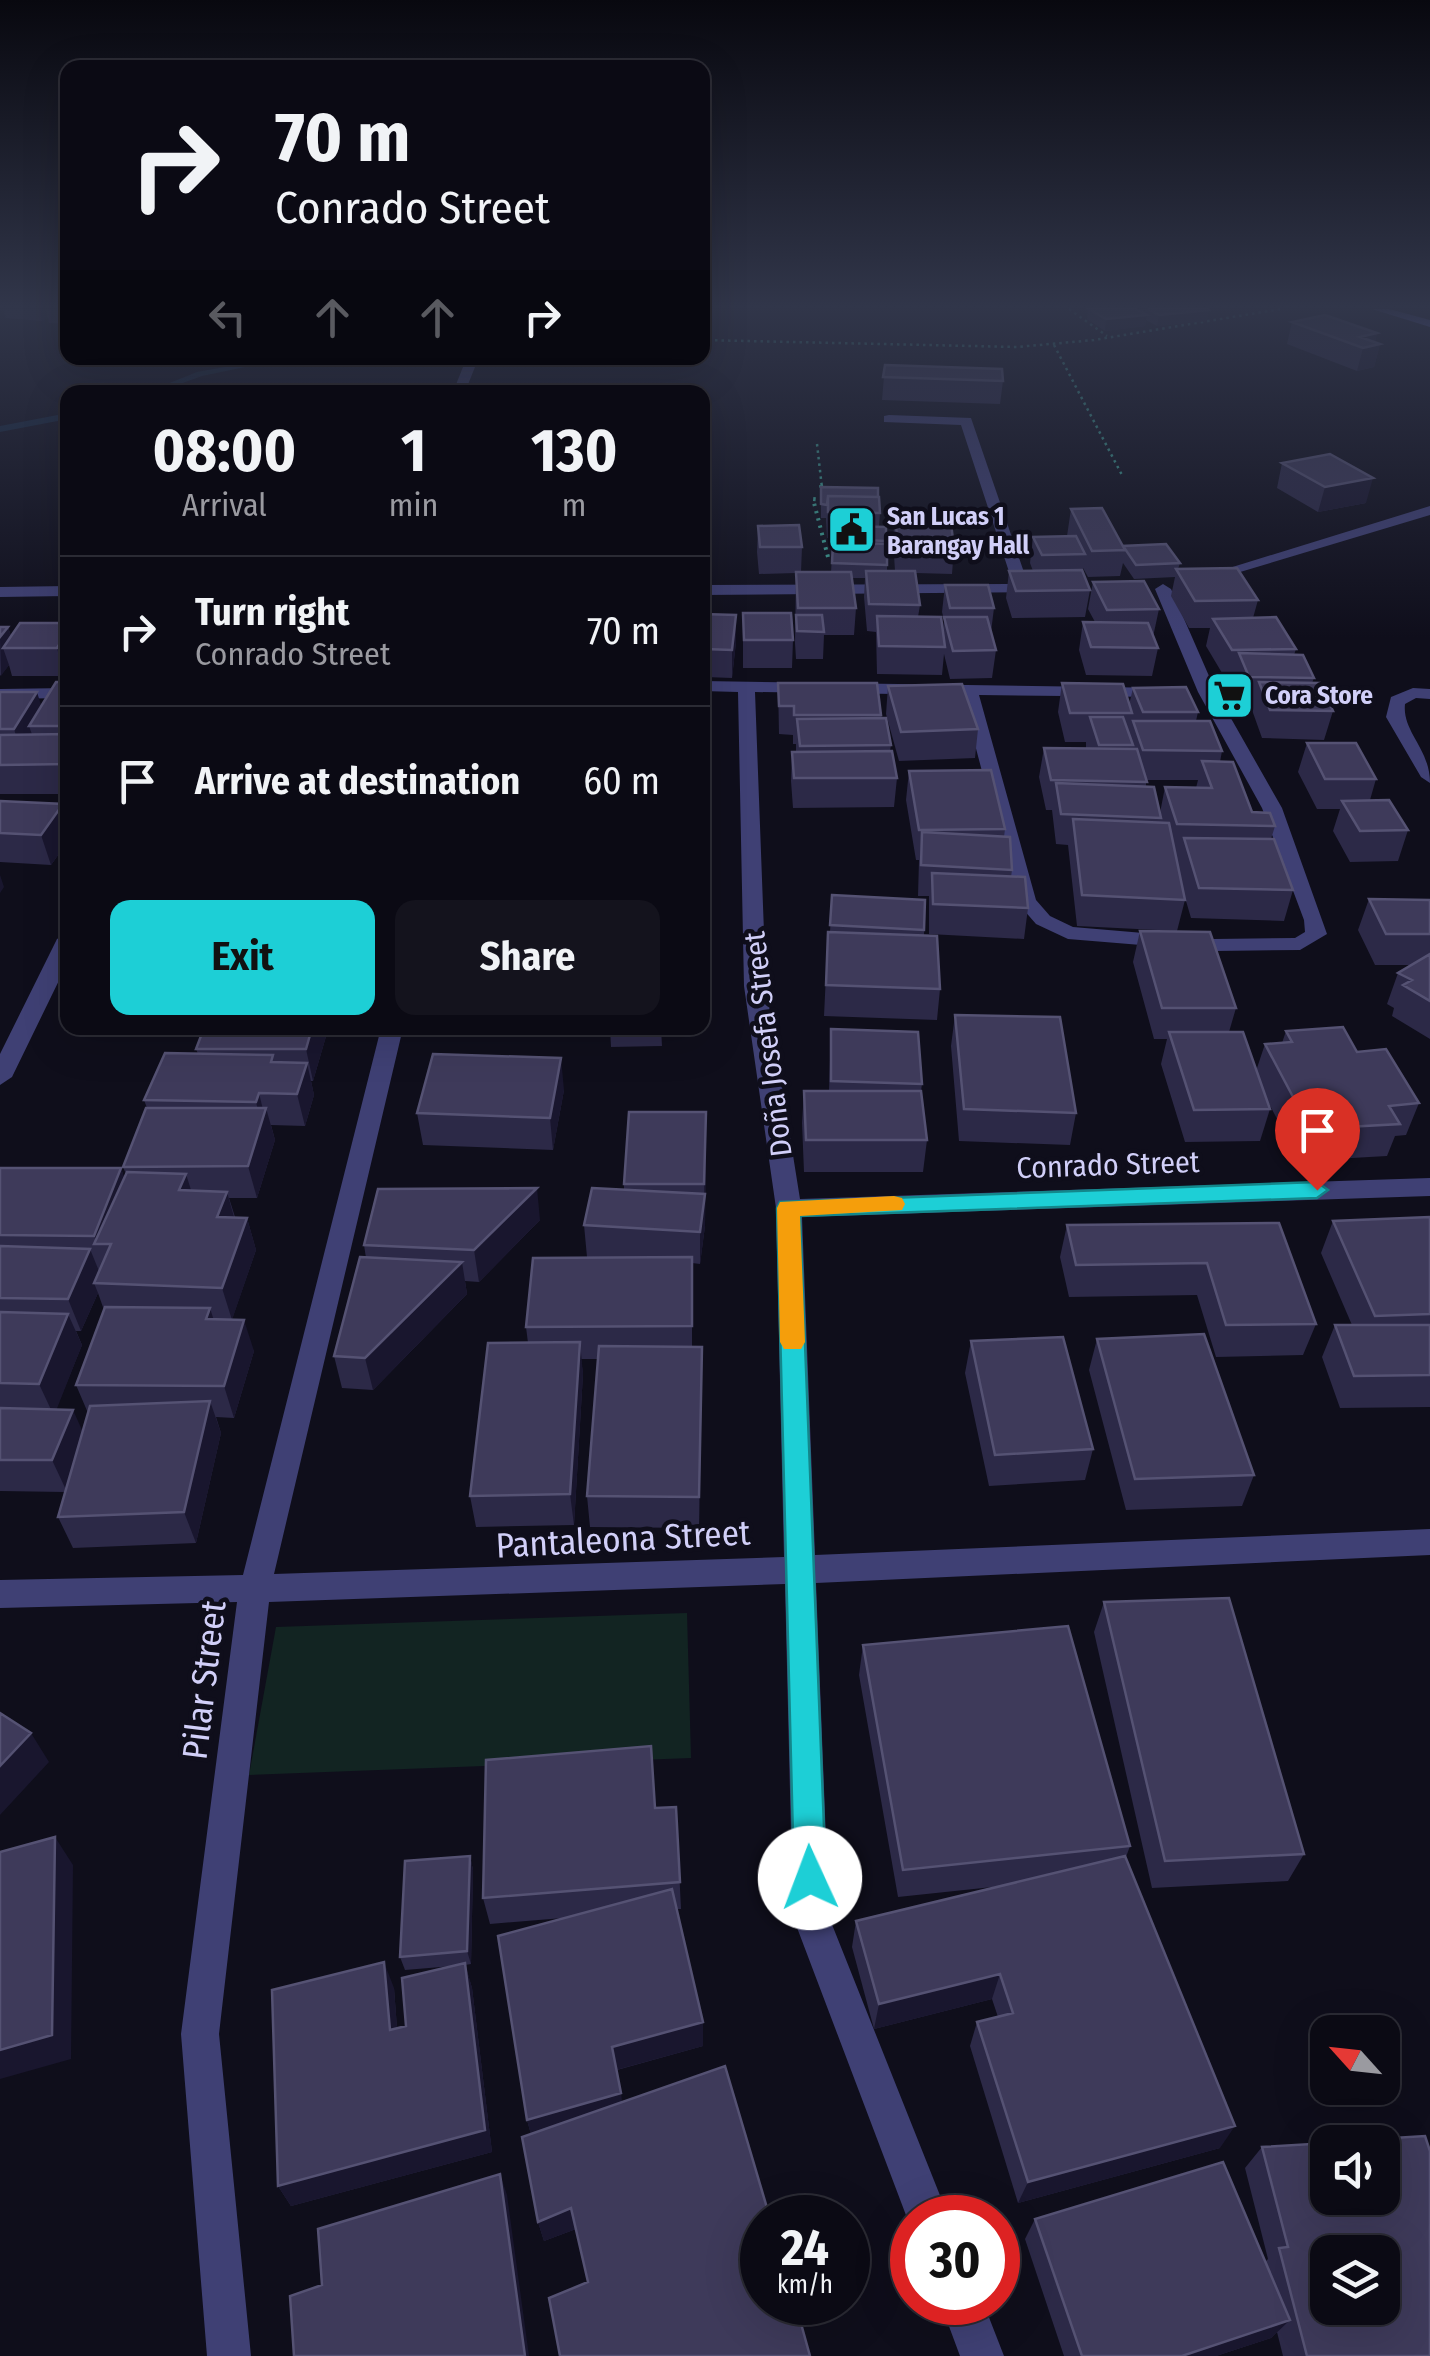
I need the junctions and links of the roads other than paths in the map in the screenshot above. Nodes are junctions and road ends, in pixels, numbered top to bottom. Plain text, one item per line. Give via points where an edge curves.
1 (890, 419) dead end
2 (1430, 510) edge
3 (1022, 589) junction
4 (1057, 589) edge
5 (710, 590) edge
6 (60, 591) edge
7 (0, 592) edge
8 (710, 686) edge
9 (746, 687) junction
10 (969, 690) junction
11 (1208, 692) junction
12 (60, 693) edge
13 (0, 694) edge
14 (1430, 694) edge
15 (1430, 777) edge
16 (60, 955) edge
17 (390, 1035) edge
18 (0, 1077) edge
19 (1430, 1186) edge
20 (788, 1208) junction
21 (1430, 1542) edge
22 (799, 1568) junction
23 (256, 1590) junction
24 (0, 1594) edge
25 (919, 2195) edge
26 (971, 2325) edge
27 (229, 2356) edge
28 (982, 2356) edge

1 - 3 street via 966,421
2 - 11 street via 1170,586
3 - 4 street
3 - 5 street
6 - 7 street
8 - 9 street
9 - 10 street
9 - 20 street, Doña Josefa Street via 755,986
10 - 11 street
10 - 11 street via 1026,901 1044,920 1068,932 1135,939 1300,944 1316,934 1300,883 1272,808
12 - 13 street
14 - 15 street via 1397,700 1395,718
16 - 18 street
17 - 23 street, Pilar Street
19 - 20 street, Conrado Street
20 - 22 street, Doña Josefa Street
21 - 22 street, Pantaleona Street
22 - 23 street, Pantaleona Street
22 - 25 street, Doña Josefa Street via 812,1917
23 - 24 street, Pantaleona Street
23 - 27 street, Pilar Street via 200,2034
26 - 28 street

